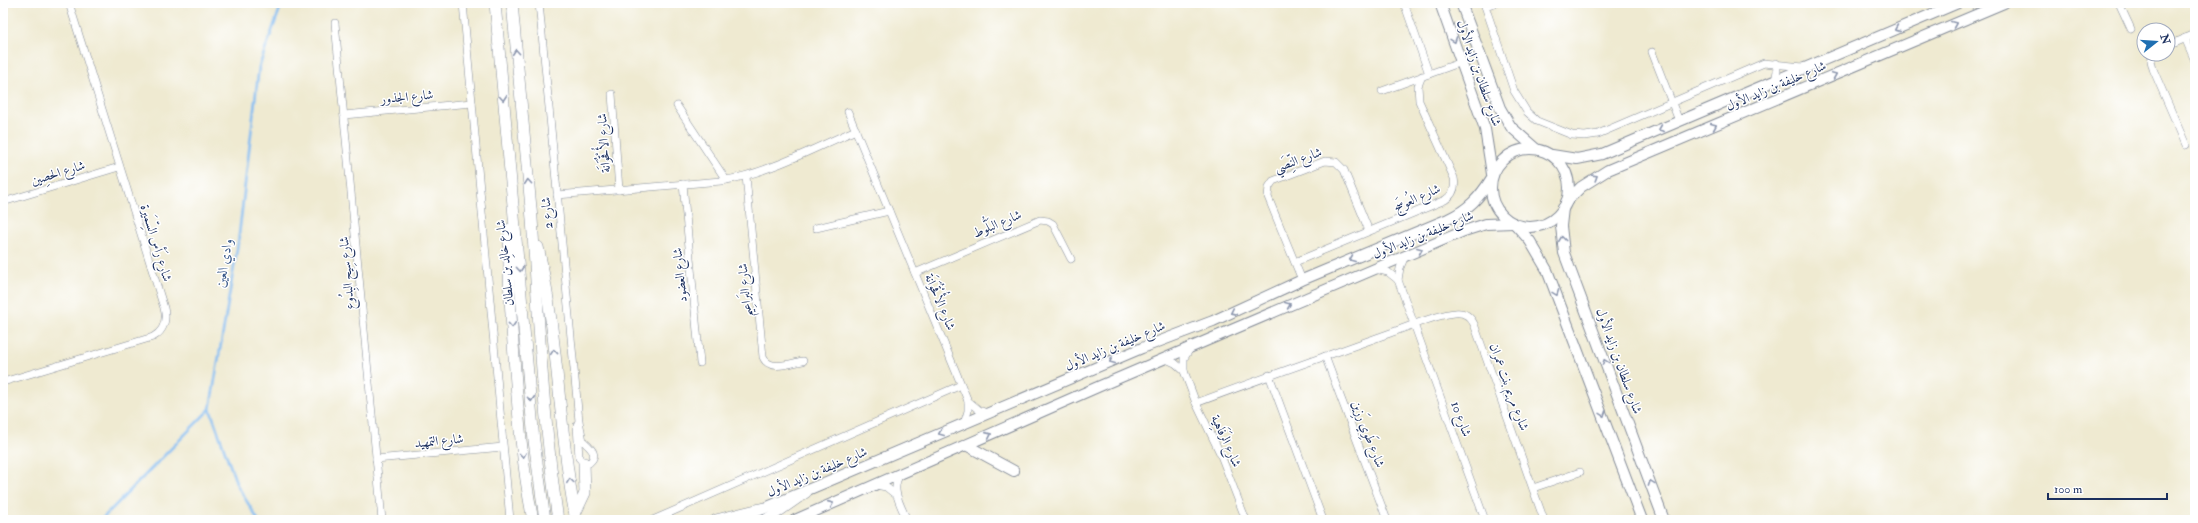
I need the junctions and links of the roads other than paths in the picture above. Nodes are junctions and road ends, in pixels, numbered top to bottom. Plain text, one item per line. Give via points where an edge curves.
1 (69, 3) edge
2 (463, 3) edge
3 (495, 3) edge
4 (512, 3) edge
5 (539, 3) edge
6 (1404, 3) edge
7 (1440, 3) edge
8 (1460, 3) edge
9 (1495, 3) edge
10 (1958, 3) edge
11 (2004, 3) edge
12 (2119, 3) edge
13 (1484, 5) edge
14 (335, 23) dead end
15 (2131, 29) dead end
16 (2195, 34) edge
17 (2185, 38) junction
18 (2176, 42) edge
19 (1652, 52) dead end
20 (2195, 61) edge
21 (1462, 62) junction
22 (2151, 62) edge
23 (1776, 63) junction
24 (1808, 67) junction
25 (1426, 75) junction
26 (1775, 81) junction
27 (1382, 91) dead end
28 (612, 94) dead end
29 (1672, 102) junction
30 (472, 103) junction
31 (677, 106) dead end
32 (848, 112) dead end
33 (344, 115) junction
34 (1679, 122) junction
35 (856, 130) junction
36 (2186, 145) dead end
37 (1536, 149) junction
38 (1552, 155) junction
39 (119, 167) junction
40 (746, 176) junction
41 (1492, 177) junction
42 (726, 180) junction
43 (683, 184) junction
44 (619, 190) junction
45 (557, 195) junction
46 (3, 202) edge
47 (512, 203) junction
48 (1564, 205) junction
49 (889, 211) junction
50 (532, 221) junction
51 (1514, 224) junction
52 (816, 228) dead end
53 (1369, 231) junction
54 (1405, 256) junction
55 (1071, 259) dead end
56 (1294, 262) junction
57 (1375, 268) junction
58 (915, 273) junction
59 (1302, 280) junction
60 (1398, 280) junction
61 (1414, 325) junction
62 (1192, 346) junction
63 (1325, 356) junction
64 (1164, 358) junction
65 (804, 361) dead end
66 (700, 363) dead end
67 (1184, 371) junction
68 (1269, 375) junction
69 (3, 382) edge
70 (961, 385) junction
71 (968, 401) junction
72 (1196, 403) junction
73 (989, 414) junction
74 (578, 421) junction
75 (964, 424) junction
76 (966, 445) junction
77 (503, 447) junction
78 (376, 459) junction
79 (584, 463) junction
80 (1014, 471) dead end
81 (902, 472) junction
82 (1580, 472) dead end
83 (875, 485) junction
84 (1533, 488) junction
85 (806, 492) junction
86 (896, 495) junction
87 (764, 508) junction
88 (575, 517) edge
89 (382, 520) edge
90 (510, 520) edge
91 (533, 520) edge
92 (545, 520) edge
93 (558, 520) edge
94 (654, 520) edge
95 (716, 520) edge
96 (736, 520) edge
97 (766, 520) edge
98 (796, 520) edge
99 (907, 520) edge
100 (1246, 520) edge
101 (1323, 520) edge
102 (1387, 520) edge
103 (1485, 520) edge
104 (1544, 520) edge
105 (1642, 520) edge
106 (1664, 520) edge

1 - 39 street, شارع رَأس السِّمَيرة
2 - 30 street
3 -> 47 main road, شارع خالِد بن سلطان
50 -> 4 main road
5 - 45 street, شارع 2
6 - 25 street, شارع العُوسَج
7 -> 21 main road, شارع سلطان بن زايد الأول
8 - 37 main road, شارع سلطان بن زايد الأول via 1500,108 1511,127
9 - 13 street
10 -> 24 main road, شارع خليفة بن زايد الأول
48 -> 11 main road, شارع خليفة بن زايد الأول via 1581,187 1608,170
12 - 15 street
13 - 29 street via 1514,91 1522,107 1537,121 1572,135 1591,136
14 - 33 street, شارع سِيح البِدُوع
16 - 17 street
17 - 18 street
17 - 20 street
19 - 29 street
21 - 25 street
21 - 41 main road, شارع سلطان بن زايد الأول via 1485,129
22 - 36 street
23 - 24 street
23 - 26 street
23 - 29 street via 1764,63
24 - 26 main road, شارع خليفة بن زايد الأول
25 - 27 street
25 - 53 street, شارع العُوسَج via 1418,86 1419,101 1454,178 1454,191 1445,200
26 - 34 main road, شارع خليفة بن زايد الأول
28 - 44 street, شارع الأُقْحُوَانَة
29 - 34 street
30 - 33 street, شارع الجذور
30 - 77 street
31 - 42 street
32 - 35 street, شارع الأُقْحُوَانَة
33 - 78 street, شارع سِيح البِدُوع
34 -> 38 main road, شارع خليفة بن زايد الأول via 1594,157 1573,159
35 - 40 street, شارع الأُقْحُوَانَة
35 - 49 street, شارع الأُقْحُوَانَة
37 - 38 main road
37 - 41 main road via 1512,152 1500,162
38 - 48 main road via 1567,176 1568,194
39 - 46 street, شارع الحصِين
39 - 69 street, شارع رَأس السِّمَيرة via 165,313 162,329 153,337
40 - 42 street, شارع الأُقْحُوَانَة
40 - 65 street, شارع البَراعِيم via 763,357 766,363 772,366
41 - 51 main road via 1491,190 1496,206 1501,214
41 -> 59 main road, شارع خليفة بن زايد الأول via 1475,201 1459,214
42 - 43 street, شارع الأُقْحُوَانَة
43 - 44 street, شارع الأُقْحُوَانَة
43 - 66 street, شارع العضود
44 - 45 street, شارع الأُقْحُوَانَة
45 - 74 street, شارع 2
47 -> 91 main road via 510,303 520,432
47 -> 92 main road, شارع خالِد بن سلطان via 534,441
48 - 51 main road via 1556,217 1540,225 1532,227
106 -> 48 main road, شارع سلطان بن زايد الأول via 1564,253 1561,231
49 - 52 street
49 - 58 street, شارع الأُقْحُوَانَة
88 -> 50 main road via 562,428 549,302
50 - 93 main road via 541,354
54 -> 51 main road, شارع خليفة بن زايد الأول via 1477,226 1495,223
51 -> 105 main road via 1530,241 1547,270
53 - 56 street, شارع العُوسَج
53 - 56 street, شارع النِّصَي via 1344,170 1336,162 1325,161 1277,179 1269,187 1268,197
54 - 57 main road, شارع خليفة بن زايد الأول
54 - 60 street
55 - 58 street, شارع البَلُّوط via 1054,224 1048,220 1040,220
56 - 59 street, شارع النِّصَي
57 - 60 street via 1388,272
62 -> 57 main road, شارع خليفة بن زايد الأول
58 - 70 street, شارع الأُقْحُوَانَة
59 -> 73 main road, شارع خليفة بن زايد الأول via 1213,321 1142,348
60 - 61 street
61 - 63 street, شارع مريم بنت عمران
61 - 84 street, شارع مريم بنت عمران via 1455,312 1466,315 1472,321
61 - 103 street, شارع 10
62 - 64 main road, شارع خليفة بن زايد الأول
62 - 67 street via 1184,358
63 - 68 street, شارع مريم بنت عمران
63 - 102 street, شارع طَوِي رَزِين
64 - 67 street
76 -> 64 main road, شارع خليفة بن زايد الأول
67 - 72 street, شارع الرَفَاهِية
68 - 72 street, شارع مريم بنت عمران
68 - 101 street
70 - 71 street, شارع الأُقْحُوَانَة
70 - 94 street
71 - 73 street
71 - 75 street
72 - 100 street, شارع الرَفَاهِية via 1220,453
73 - 75 main road, شارع خليفة بن زايد الأول
74 - 79 street, شارع 2 via 579,458
74 - 79 street, شارع 2 via 582,441 590,446 594,453 591,462
75 -> 85 main road, شارع خليفة بن زايد الأول
76 - 80 main road
76 - 81 main road, شارع خليفة بن زايد الأول
77 - 78 street, شارع التمهيد
77 - 90 street
78 - 89 street, شارع سِيح البِدُوع
79 - 88 main road via 585,493
81 - 83 main road, شارع خليفة بن زايد الأول
81 - 86 street via 896,482
82 - 84 street
83 - 86 street via 886,487
98 -> 83 main road, شارع خليفة بن زايد الأول
84 - 104 street, شارع مريم بنت عمران
85 - 87 main road, شارع خليفة بن زايد الأول
85 - 97 main road
86 - 99 street
87 - 95 main road
87 - 96 main road, شارع خليفة بن زايد الأول

